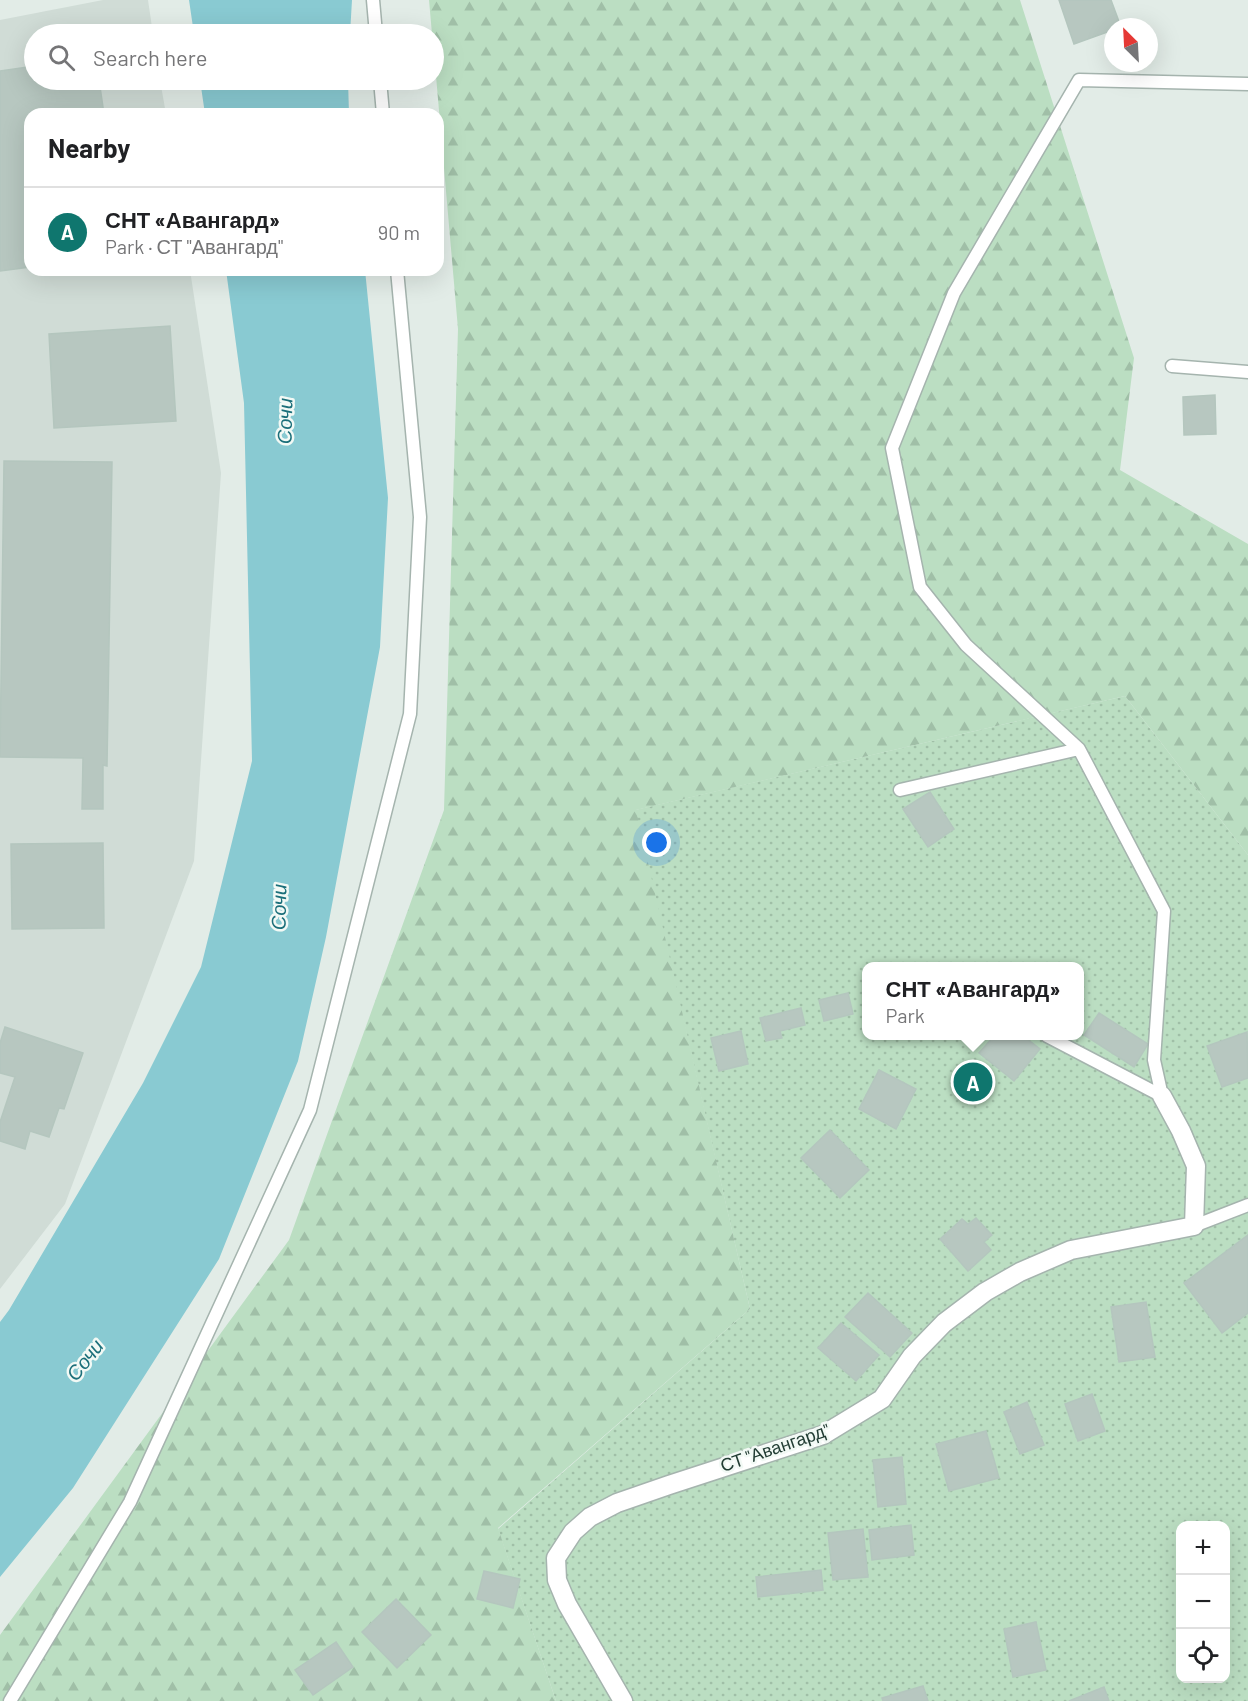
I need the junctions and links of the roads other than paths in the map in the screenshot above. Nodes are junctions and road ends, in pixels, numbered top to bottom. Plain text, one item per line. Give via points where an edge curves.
1 (373, 0) edge
2 (375, 24) edge
3 (1248, 84) edge
4 (381, 90) edge
5 (382, 108) edge
6 (398, 276) edge
7 (1172, 366) dead end
8 (1248, 372) edge
9 (1079, 749) junction
10 (900, 790) dead end
11 (1056, 1040) edge
12 (1162, 1096) junction
13 (1248, 1205) edge
14 (1194, 1226) junction
15 (10, 1701) edge
16 (623, 1701) edge

1 - 2 lane
3 - 9 lane via 1079,80 954,293 892,448 920,587 966,645
4 - 5 lane
6 - 15 lane via 420,517 410,714 310,1110 130,1502
7 - 8 lane
9 - 10 lane
9 - 12 lane via 1164,911 1154,1060
11 - 12 lane
12 - 14 street via 1196,1166
13 - 14 lane
14 - 16 street, СТ "Авангард" via 1071,1250 1020,1272 944,1323 912,1356 882,1399 823,1435 617,1503 590,1517 573,1532 556,1557 557,1580

